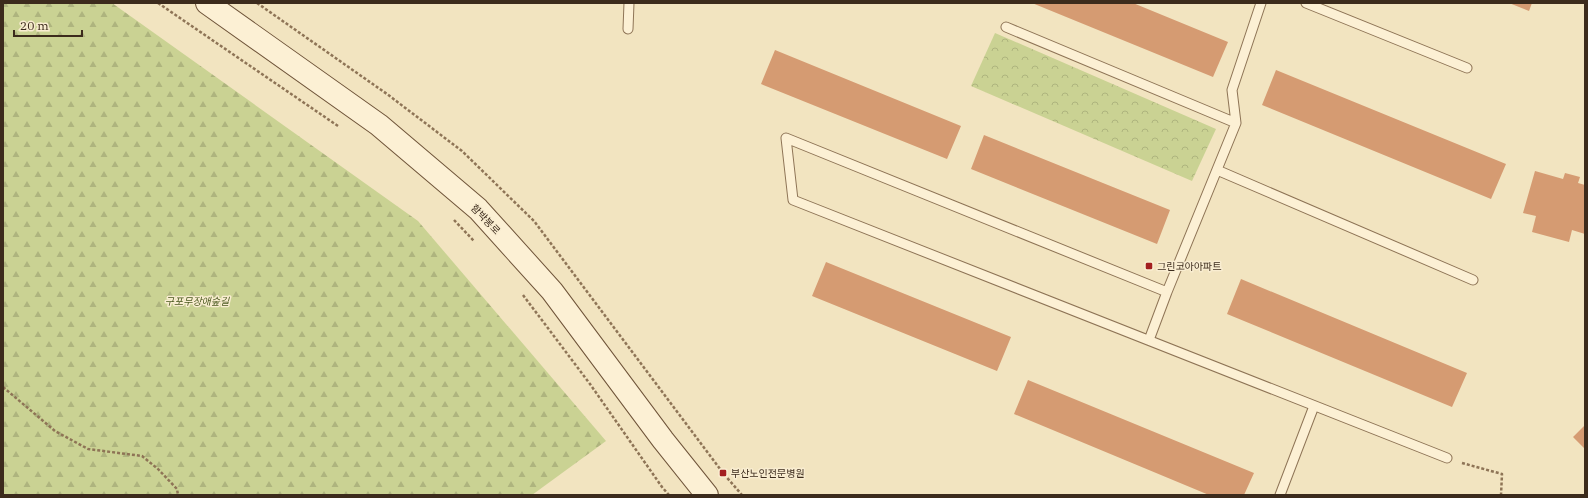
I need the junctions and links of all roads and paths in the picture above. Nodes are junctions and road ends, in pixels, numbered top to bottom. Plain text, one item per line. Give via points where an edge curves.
1 (158, 3) edge
2 (207, 3) edge
3 (629, 3) edge
4 (1261, 3) edge
5 (1306, 3) edge
6 (1006, 27) dead end
7 (628, 29) dead end
8 (1467, 68) dead end
9 (1236, 123) junction
10 (340, 128) dead end
11 (1217, 170) junction
12 (451, 218) dead end
13 (478, 245) dead end
14 (1474, 280) dead end
15 (519, 290) dead end
16 (1167, 292) junction
17 (1149, 340) junction
18 (3, 387) edge
19 (1314, 406) junction
20 (1447, 458) joint
21 (178, 495) edge
22 (669, 495) edge
23 (707, 495) edge
24 (1280, 495) edge
25 (1501, 495) edge

1 - 10 path
2 - 23 main road, 함박봉로 via 379,124 478,209 552,291
3 - 7 lane
4 - 9 lane via 1232,90
5 - 8 lane
6 - 9 lane
9 - 11 lane
11 - 14 lane
11 - 16 lane
12 - 13 path
15 - 22 path
16 - 17 lane
16 - 17 lane via 786,138 793,200
17 - 19 lane
18 - 21 path via 54,430 88,449 142,456 177,489
19 - 20 lane
19 - 24 lane
20 - 25 path via 1502,474

